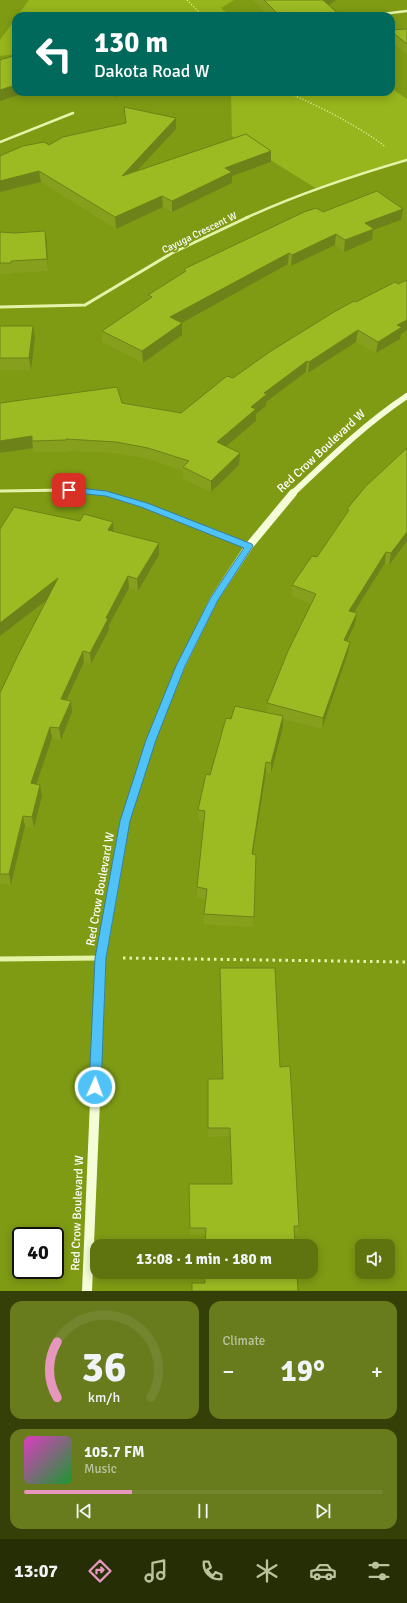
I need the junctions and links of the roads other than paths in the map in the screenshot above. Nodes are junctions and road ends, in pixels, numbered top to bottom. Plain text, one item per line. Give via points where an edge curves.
1 (407, 11) edge
2 (395, 12) edge
3 (74, 114) dead end
4 (0, 142) edge
5 (405, 160) edge
6 (0, 307) edge
7 (407, 396) edge
8 (0, 491) edge
9 (249, 546) junction
10 (101, 958) junction
11 (0, 959) edge
12 (87, 1291) edge

1 - 2 street
3 - 4 street
5 - 6 street, Cayuga Crescent W via 272,206 219,230 172,253 85,305
7 - 9 street, Red Crow Boulevard W via 382,413 333,455 286,500
8 - 9 street via 69,490 106,494 144,505
9 - 10 street, Red Crow Boulevard W via 211,606 181,666 151,740 125,821
10 - 11 street
10 - 12 street, Red Crow Boulevard W

